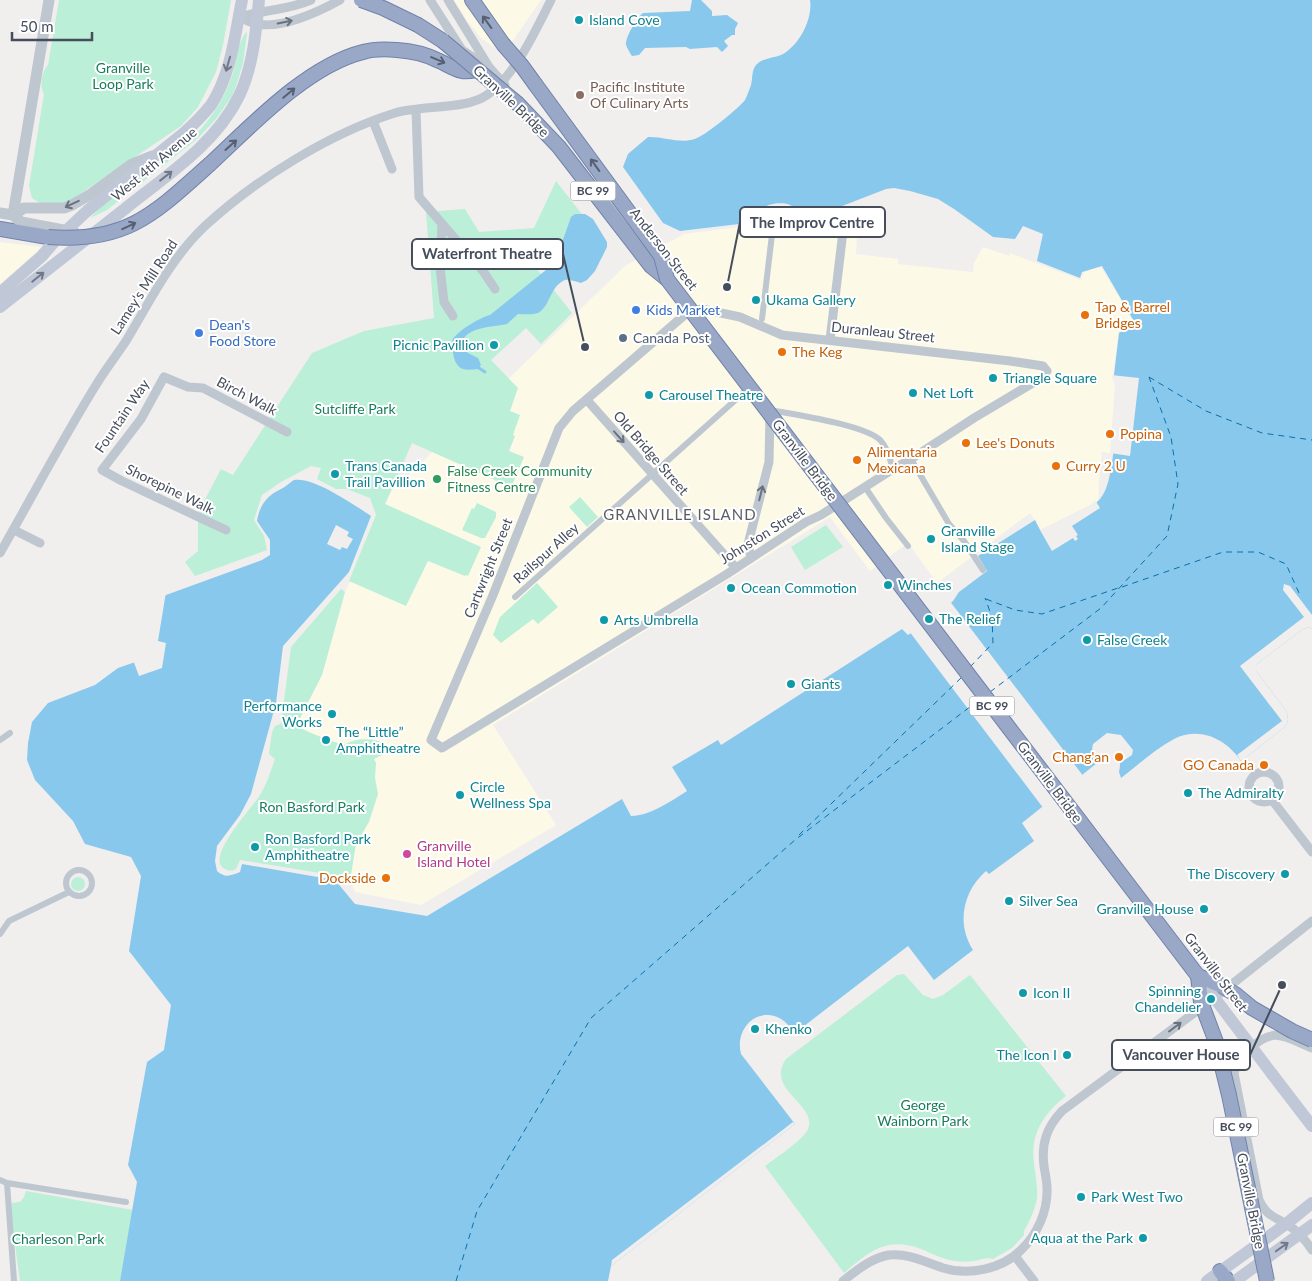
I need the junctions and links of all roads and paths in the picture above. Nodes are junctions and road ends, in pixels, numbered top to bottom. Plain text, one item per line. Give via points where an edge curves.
1 (49, 0) edge
2 (242, 0) edge
3 (311, 0) edge
4 (340, 0) edge
5 (357, 0) edge
6 (388, 0) edge
7 (430, 0) edge
8 (448, 0) edge
9 (472, 0) edge
10 (551, 0) edge
11 (367, 3) edge
12 (258, 12) edge
13 (238, 16) junction
14 (462, 50) junction
15 (483, 69) junction
16 (502, 82) junction
17 (416, 110) junction
18 (373, 121) junction
19 (159, 154) junction
20 (392, 169) dead end
21 (0, 213) edge
22 (13, 214) junction
23 (844, 223) dead end
24 (442, 224) junction
25 (773, 226) dead end
26 (0, 229) edge
27 (66, 230) junction
28 (91, 235) junction
29 (667, 279) junction
30 (495, 289) dead end
31 (0, 293) edge
32 (690, 305) junction
33 (0, 307) edge
34 (717, 312) junction
35 (453, 316) dead end
36 (762, 319) dead end
37 (830, 340) junction
38 (1047, 371) joint
39 (164, 377) joint
40 (750, 387) junction
41 (587, 400) junction
42 (770, 410) junction
43 (287, 432) dead end
44 (911, 459) junction
45 (893, 469) junction
46 (102, 470) joint
47 (653, 475) junction
48 (866, 487) junction
49 (14, 530) junction
50 (226, 530) dead end
51 (40, 543) dead end
52 (908, 546) dead end
53 (0, 553) edge
54 (751, 558) junction
55 (736, 568) junction
56 (983, 570) dead end
57 (515, 597) dead end
58 (488, 720) joint
59 (10, 733) dead end
60 (0, 740) edge
61 (1272, 800) dead end
62 (1312, 852) edge
63 (1134, 887) dead end
64 (69, 892) junction
65 (1312, 921) edge
66 (0, 934) edge
67 (1198, 976) junction
68 (1217, 996) junction
69 (1312, 1040) edge
70 (1254, 1045) junction
71 (1312, 1048) edge
72 (1312, 1121) edge
73 (1312, 1126) edge
74 (3, 1182) edge
75 (126, 1202) dead end
76 (1312, 1203) edge
77 (1286, 1224) junction
78 (1312, 1225) edge
79 (1300, 1234) junction
80 (1312, 1250) edge
81 (1015, 1256) junction
82 (1224, 1276) edge
83 (14, 1281) edge
84 (843, 1281) edge
85 (1034, 1281) edge
86 (1206, 1281) edge
87 (1235, 1281) edge
88 (1267, 1281) edge

1 - 22 street
2 - 13 main road, West 4th Avenue
3 - 12 street via 296,6
12 -> 4 street via 271,24 313,14
5 - 11 street, Anderson Street
6 - 11 street
7 - 14 street
8 - 15 street, Anderson Street
29 -> 9 highway, bridge via 661,256
10 - 16 street, Lamey's Mill Road via 522,54
11 - 14 street, Anderson Street
11 - 15 highway, Granville Bridge / BC 99, bridge via 432,32 466,60
12 - 13 street
28 -> 12 main road, West 4th Avenue via 218,130 248,75
13 -> 19 main road, West 4th Avenue via 227,66 212,103 199,119
14 - 15 street, Anderson Street
15 - 16 street, Anderson Street
26 -> 15 highway, bridge via 48,237 83,238 138,222 175,195 299,85 330,65 364,51 413,52 464,72
15 - 29 highway, Granville Bridge / BC 99, bridge via 559,147 651,266
16 - 17 street, Lamey's Mill Road via 485,96 467,102
16 - 32 street, Anderson Street via 536,113 646,246
17 - 18 street, Lamey's Mill Road via 396,112
17 - 24 street via 419,197
18 - 20 street
18 - 49 street, Lamey's Mill Road via 278,170 223,211 191,240 176,258 96,385
19 -> 22 street via 132,164 72,205 24,208
19 - 27 main road, West 4th Avenue
21 - 22 street
22 - 27 street via 21,222
23 - 37 street
24 - 30 street
24 - 35 street via 440,267 444,302
25 - 36 street
27 - 28 street
27 - 31 main road, West 4th Avenue
33 -> 28 main road, West 4th Avenue
29 - 67 highway, Granville Bridge / BC 99, bridge
32 - 34 street, Duranleau Street
32 - 34 street, Duranleau Street
32 - 40 street, Anderson Street
32 - 41 street, Cartwright Street
34 - 37 street, Duranleau Street via 740,317 782,335
37 - 38 street, Duranleau Street via 1038,364
38 - 44 street, Johnston Street via 1043,377
39 - 43 street, Birch Walk via 188,387 203,388
39 - 46 street, Fountain Way via 141,419
40 - 42 street, Anderson Street
40 - 47 street, Railspur Alley
41 -> 47 street, Old Bridge Street
41 - 58 street, Cartwright Street via 572,411 558,428 432,740 442,748
42 - 45 street via 827,420 870,433 885,446
54 -> 42 street via 748,544 769,462
44 - 45 street, Johnston Street
44 - 56 street via 949,524
45 - 48 street, Johnston Street
46 - 50 street, Shorepine Walk
47 - 55 street, Old Bridge Street
47 - 57 street, Railspur Alley
48 - 52 street
48 - 54 street, Johnston Street
49 - 51 street
49 - 53 street, Lamey's Mill Road
54 - 55 street, Johnston Street
55 - 58 street, Johnston Street
59 - 60 street
61 - 62 street
63 - 68 street, Granville Street
64 - 64 street via 80,897 85,895 92,886 90,876 82,870 72,872 66,882
64 - 66 street via 9,921
65 - 68 street
67 - 69 highway, Granville Bridge / BC 99, bridge via 1220,985 1252,1008
67 - 73 main road, Granville Bridge, bridge
67 - 88 highway, Granville Bridge / BC 99, bridge via 1201,1002 1216,1042 1227,1087
68 - 70 street, Granville Street
81 -> 68 street via 1033,1236 1044,1211 1047,1191 1043,1147 1050,1124 1062,1111
70 - 71 street via 1265,1036 1282,1035
70 - 72 street, Granville Street
70 - 77 street via 1237,1062 1234,1073 1259,1200 1265,1211
74 - 75 street
74 - 83 street
76 - 77 main road
77 - 79 street
77 - 82 main road
78 - 79 main road
79 - 80 street
87 -> 79 main road
81 - 84 street via 993,1267 964,1271 944,1268 912,1256 890,1255 871,1261
81 - 85 street
82 - 86 main road

